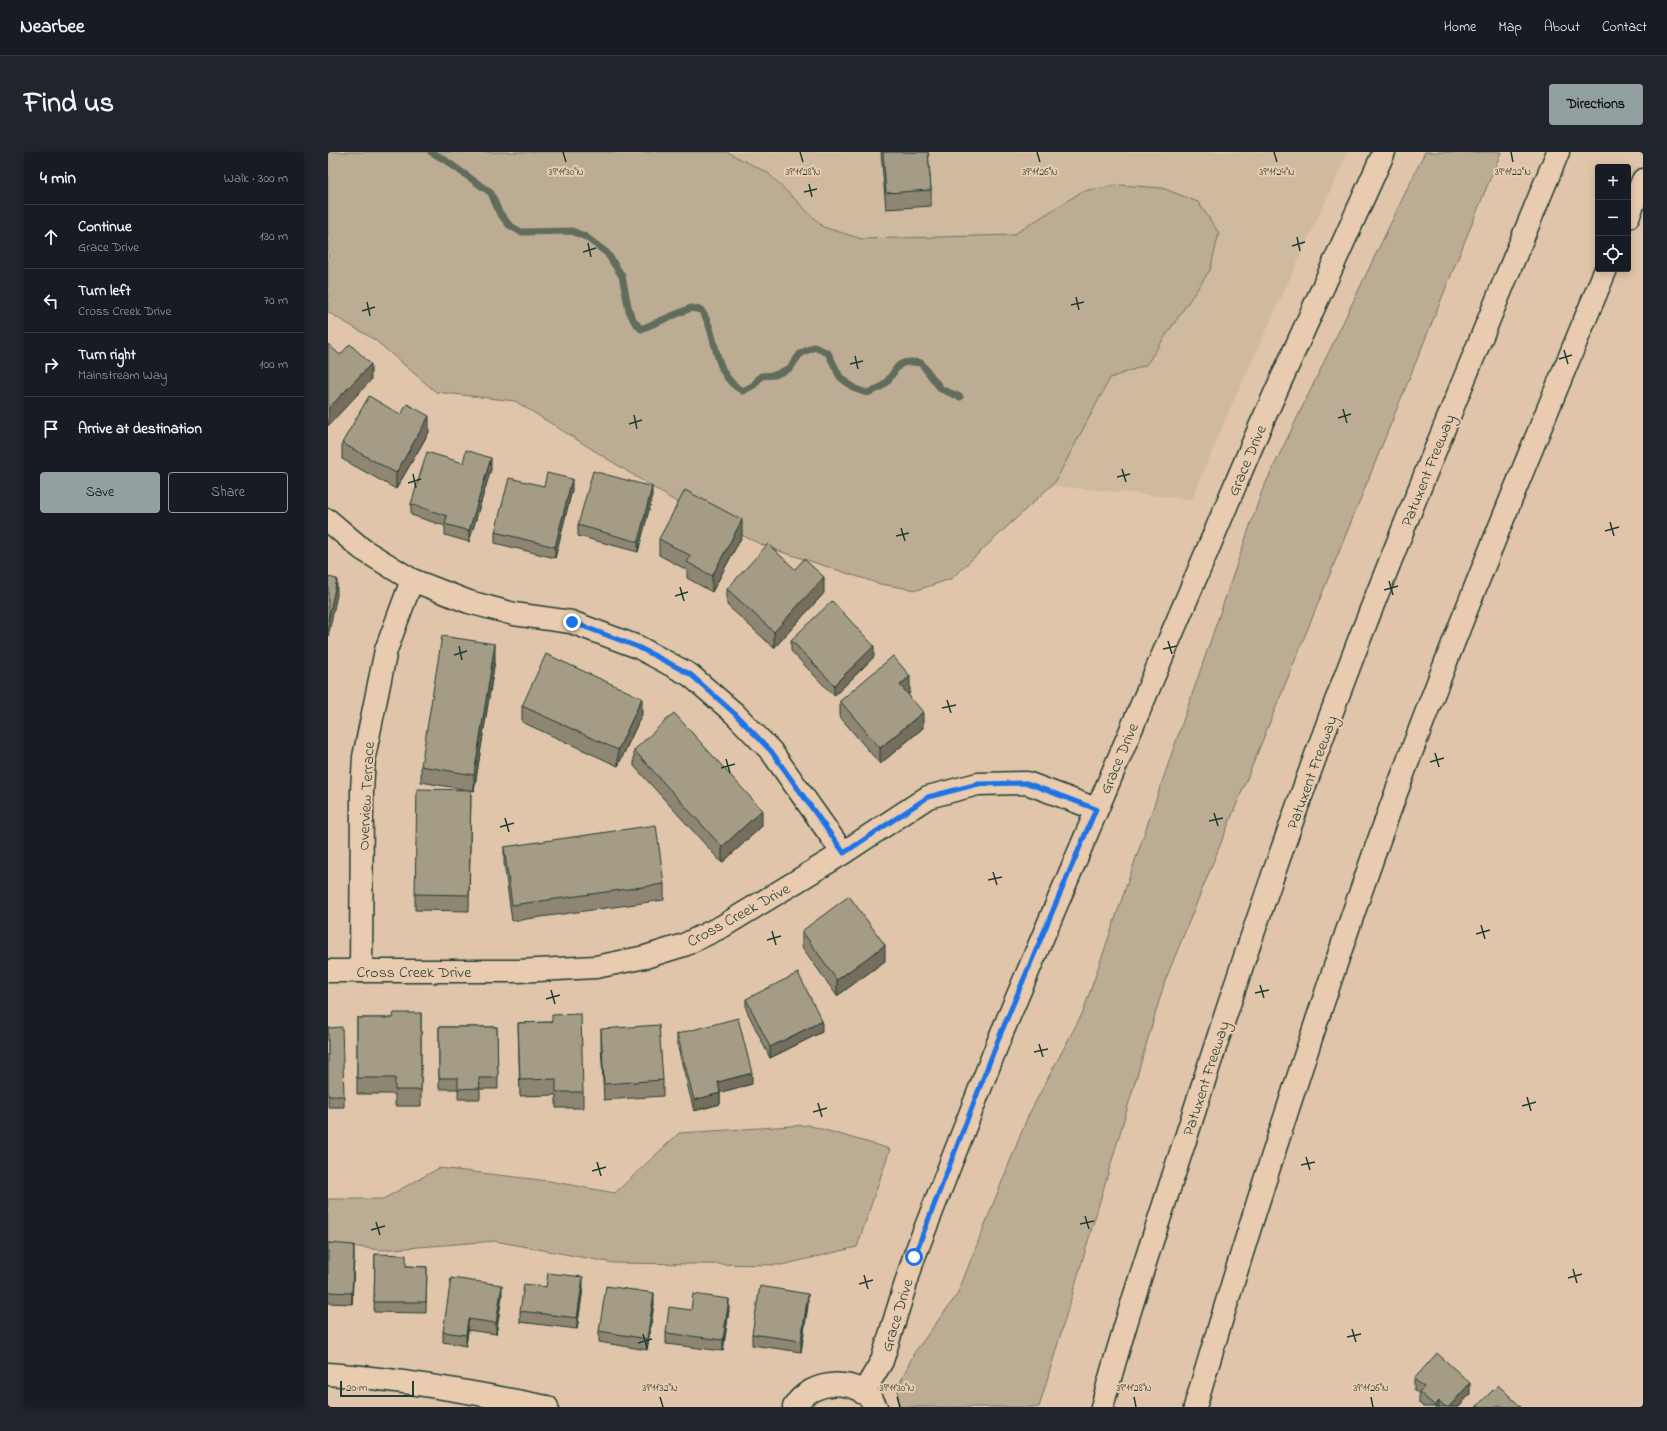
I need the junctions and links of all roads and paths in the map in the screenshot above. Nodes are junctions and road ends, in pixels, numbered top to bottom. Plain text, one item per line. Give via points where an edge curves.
1 (1384, 152) edge
2 (1558, 152) edge
3 (1643, 180) edge
4 (1631, 209) edge
5 (1605, 272) edge
6 (328, 520) edge
7 (412, 580) junction
8 (1096, 809) junction
9 (844, 853) junction
10 (328, 971) edge
11 (361, 971) junction
12 (328, 1374) edge
13 (869, 1400) edge
14 (535, 1406) edge
15 (794, 1407) edge
16 (1102, 1407) edge
17 (1195, 1407) edge

1 - 8 main road, Grace Drive via 1259,429
2 - 16 main road, Patuxent Freeway via 1421,485 1294,816 1236,980
3 - 4 main road
5 - 17 main road via 1505,513 1375,850 1248,1230
6 - 7 main road via 362,549
7 - 9 main road via 468,602 514,614 572,622 638,647 690,674 734,713 771,751
7 - 11 main road, Overview Terrace via 386,650 364,757
8 - 9 main road, Cross Creek Drive via 1027,783 978,784 928,797
8 - 13 main road, Grace Drive via 1000,1035 914,1257
9 - 11 main road, Cross Creek Drive via 723,926 684,945 644,957 596,967
10 - 11 main road, Cross Creek Drive
12 - 14 main road via 364,1377
13 - 15 main road via 849,1385 830,1384 813,1389

